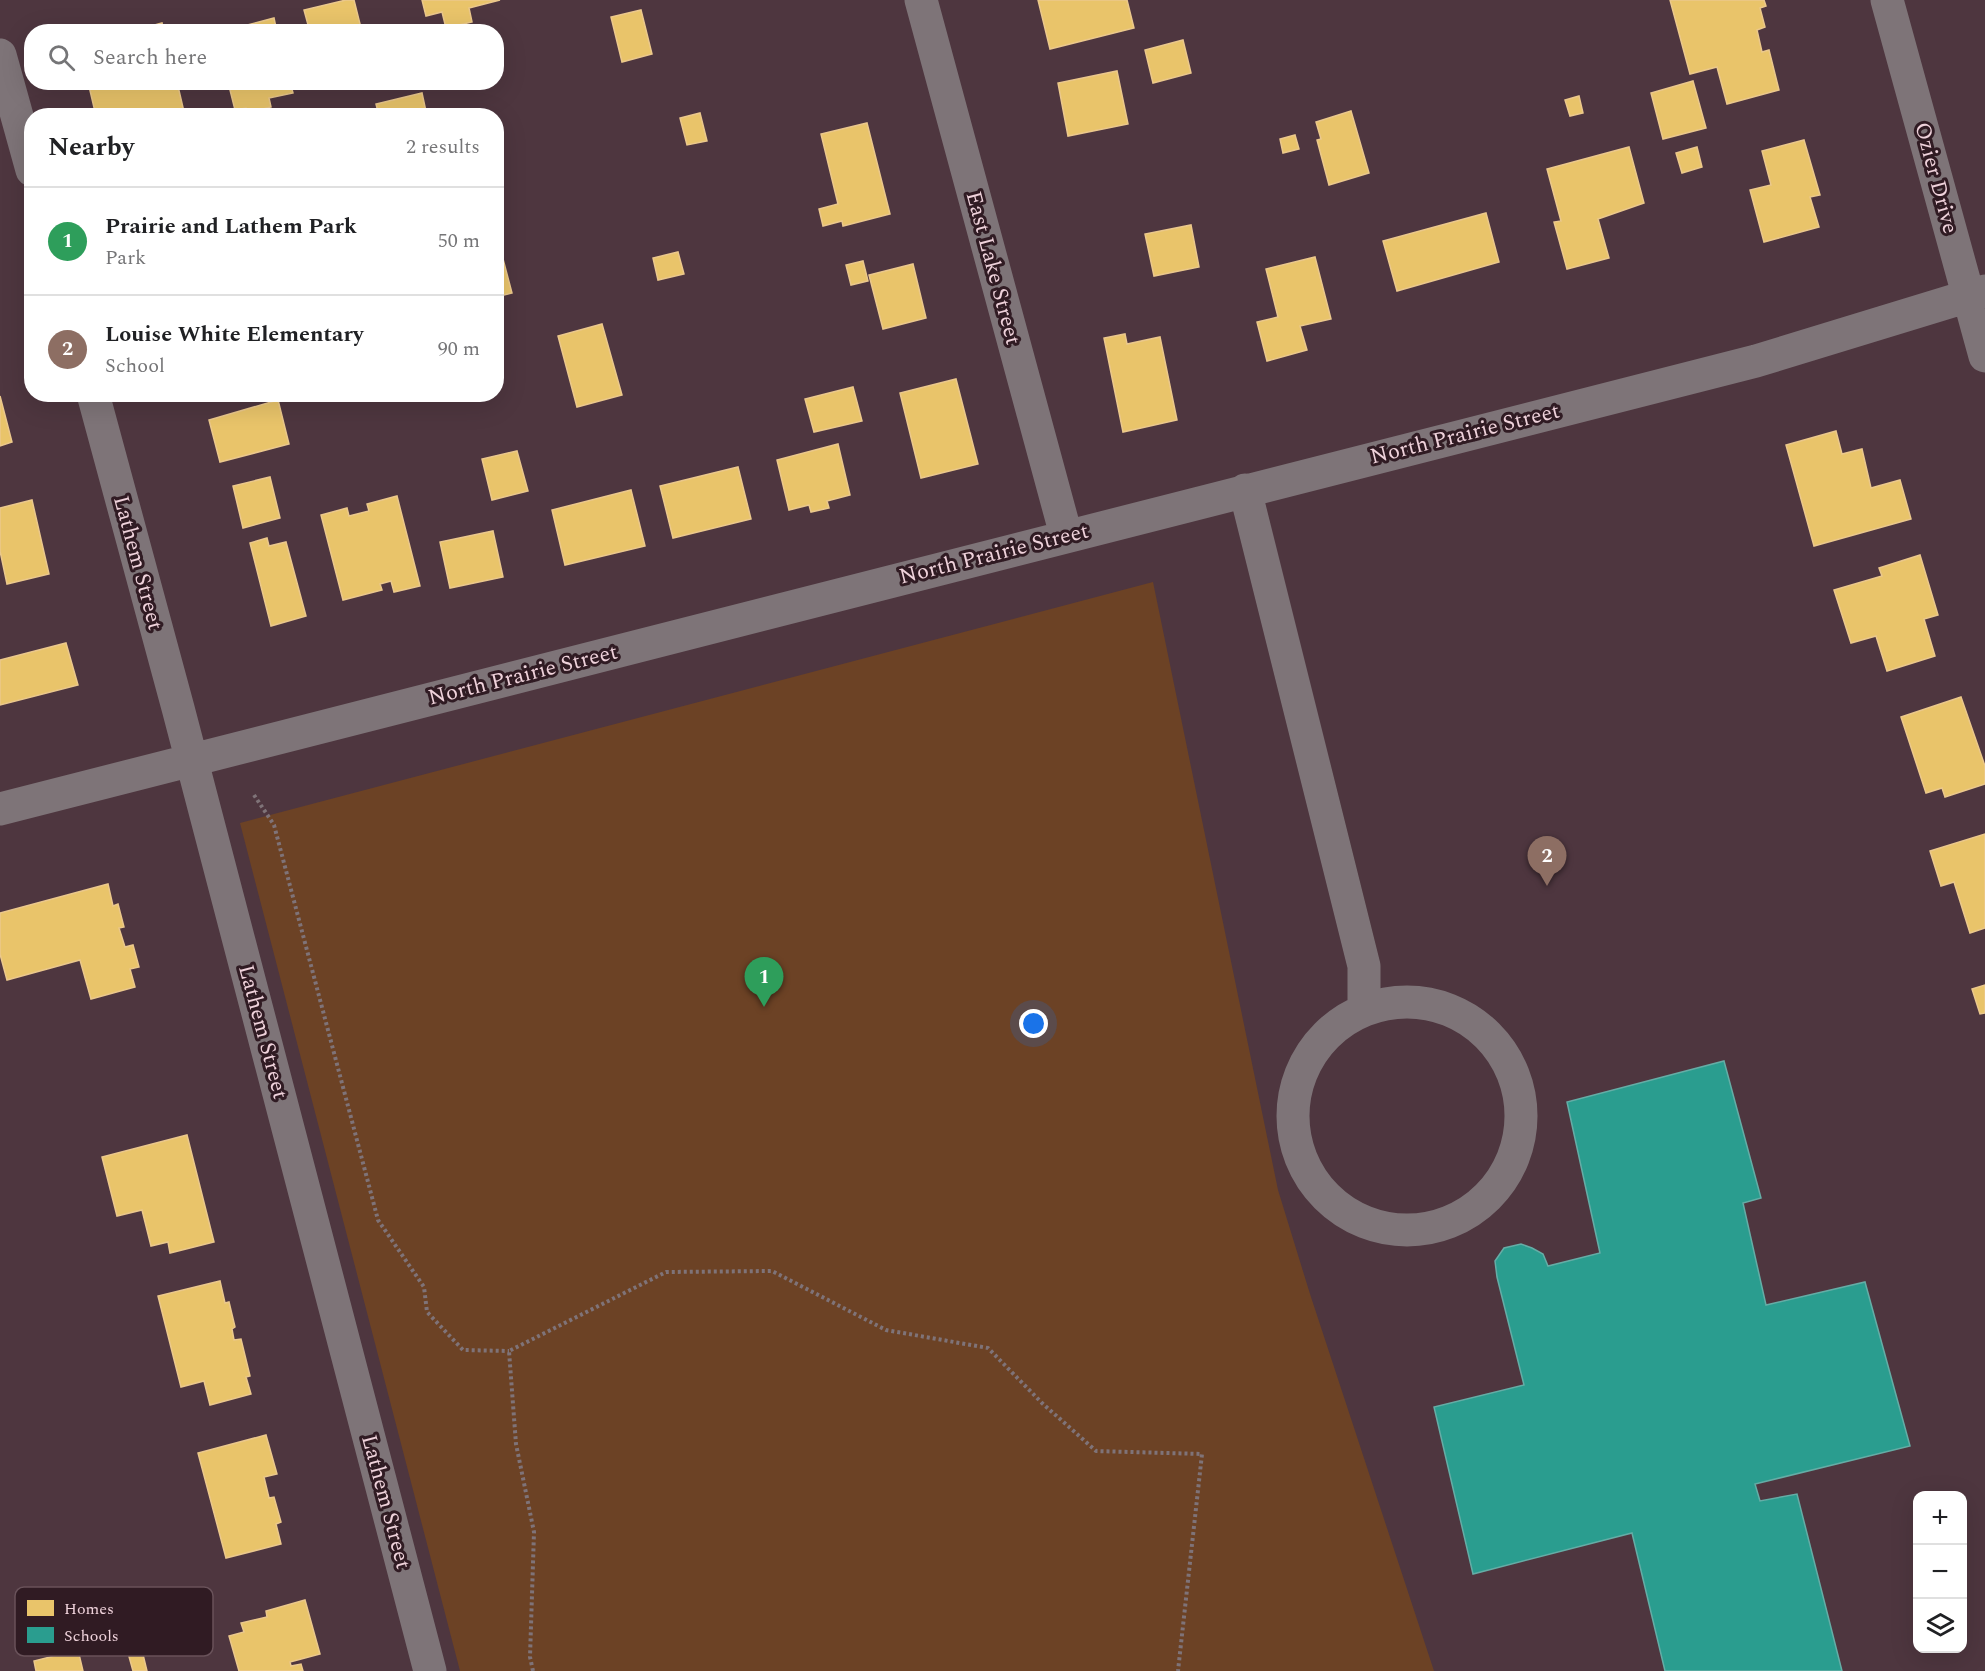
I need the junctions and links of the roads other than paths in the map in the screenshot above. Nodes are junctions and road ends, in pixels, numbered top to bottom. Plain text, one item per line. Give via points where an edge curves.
1 (921, 0) edge
2 (1887, 0) edge
3 (0, 55) edge
4 (24, 141) edge
5 (1977, 293) edge
6 (1985, 356) edge
7 (95, 402) edge
8 (1245, 490) junction
9 (1066, 535) junction
10 (192, 760) junction
11 (0, 809) edge
12 (1364, 1010) junction
13 (430, 1671) edge

1 - 9 street, East Lake Street
2 - 5 street, Ozier Drive
3 - 4 street
5 - 6 street, Ozier Drive
5 - 8 street, North Prairie Street via 1756,361
7 - 10 street, Lathem Street
8 - 9 street, North Prairie Street
8 - 12 street via 1364,966
9 - 10 street, North Prairie Street
10 - 11 street, North Prairie Street
10 - 13 street, Lathem Street
12 - 12 street via 1324,1038 1299,1080 1293,1106 1300,1155 1327,1198 1370,1225 1412,1230 1446,1224 1470,1212 1506,1173 1521,1123 1512,1071 1499,1048 1460,1015 1413,1002 1388,1003

